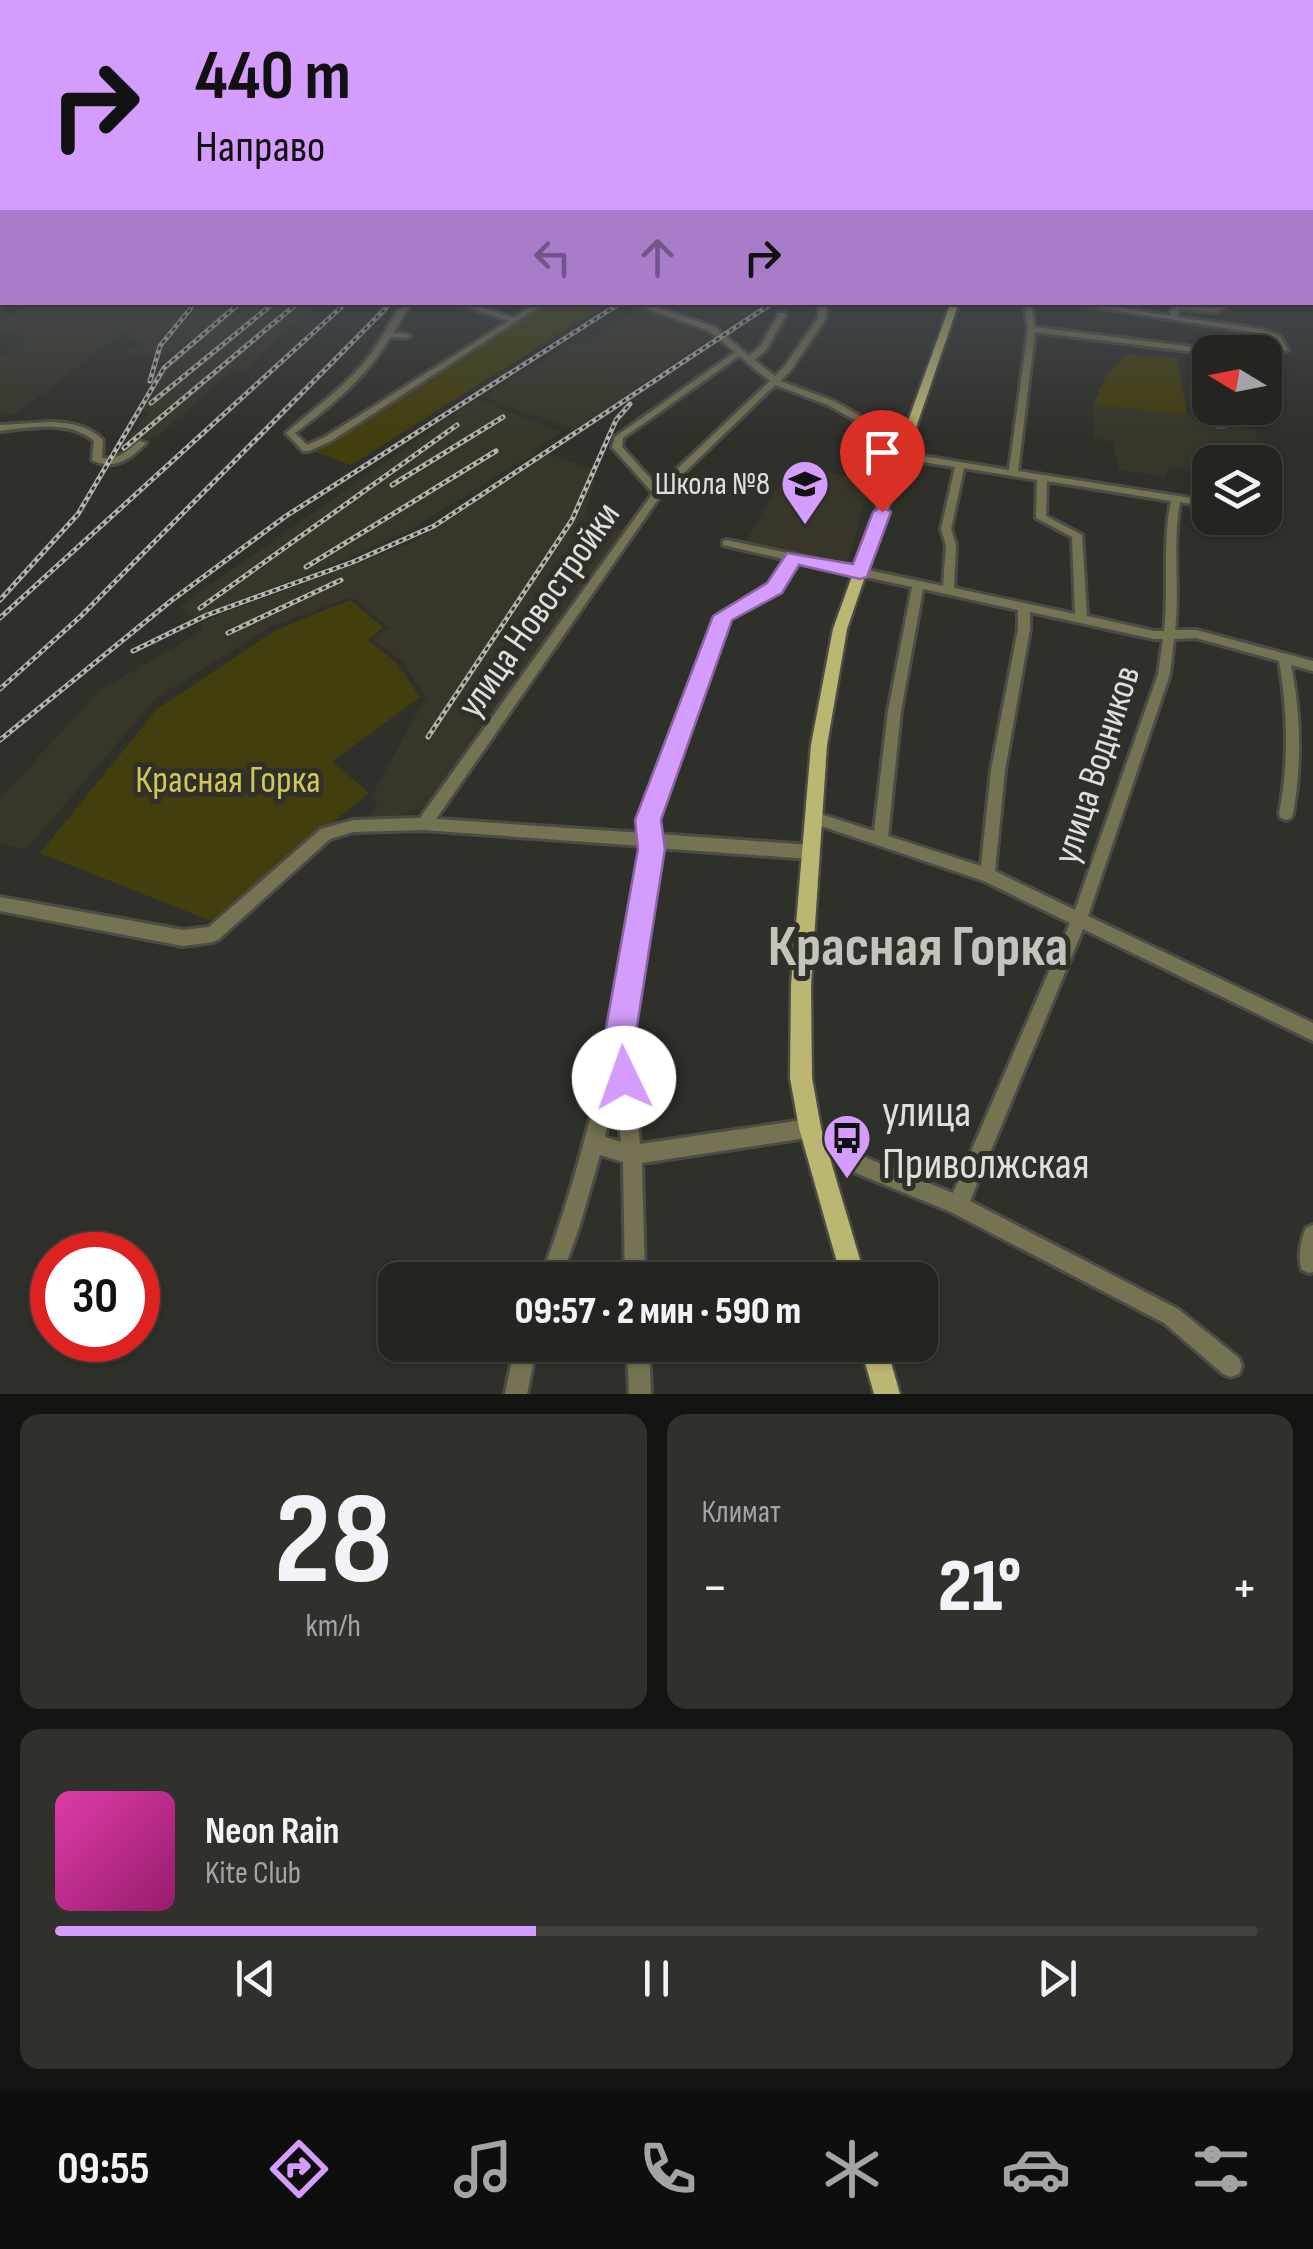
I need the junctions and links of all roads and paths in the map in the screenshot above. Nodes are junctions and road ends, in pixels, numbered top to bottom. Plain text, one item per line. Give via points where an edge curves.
1 (405, 309) edge
2 (479, 309) edge
3 (532, 309) edge
4 (655, 309) edge
5 (823, 309) edge
6 (954, 309) edge
7 (1028, 309) edge
8 (1114, 309) edge
9 (1176, 309) edge
10 (782, 315) dead end
11 (1174, 318) junction
12 (514, 320) junction
13 (1032, 329) junction
14 (388, 335) junction
15 (406, 336) dead end
16 (1192, 349) edge
17 (1284, 350) dead end
18 (738, 353) junction
19 (750, 359) junction
20 (776, 381) junction
21 (0, 428) edge
22 (142, 443) dead end
23 (906, 451) junction
24 (960, 466) junction
25 (1013, 474) junction
26 (1042, 479) junction
27 (658, 493) junction
28 (1176, 498) junction
29 (1192, 501) edge
30 (727, 543) dead end
31 (794, 558) junction
32 (860, 572) junction
33 (918, 585) junction
34 (948, 592) junction
35 (1024, 608) junction
36 (1081, 617) junction
37 (1168, 635) junction
38 (1284, 657) junction
39 (1313, 666) edge
40 (1286, 814) dead end
41 (814, 818) junction
42 (424, 824) junction
43 (651, 838) junction
44 (881, 839) junction
45 (810, 852) junction
46 (987, 874) junction
47 (0, 904) edge
48 (1080, 918) junction
49 (1313, 1032) edge
50 (620, 1039) junction
51 (812, 1134) junction
52 (593, 1143) junction
53 (632, 1155) junction
54 (958, 1205) junction
55 (1313, 1235) edge
56 (556, 1262) edge
57 (635, 1262) edge
58 (849, 1262) edge
59 (1309, 1264) dead end
60 (523, 1362) edge
61 (639, 1362) edge
62 (878, 1362) edge
63 (1231, 1366) dead end
64 (516, 1394) edge
65 (640, 1394) edge
66 (887, 1394) edge

1 - 14 street
2 - 12 street
3 - 12 street
4 - 18 street via 712,328
5 - 20 street, улица Новостройки
6 - 23 main road
7 - 13 street
8 - 11 street
9 - 11 street
10 - 19 street
11 - 17 street via 1258,331 1277,338
12 - 14 street via 306,449 290,433 342,395
13 - 16 street
13 - 25 street
14 - 15 street
18 - 19 street
18 - 27 street via 619,437 617,448
19 - 20 street
20 - 23 street via 831,403
20 - 27 street, улица Новостройки
21 - 22 street via 89,431 99,440 97,460 104,463
23 - 24 street
23 - 32 main road
24 - 25 street
24 - 34 street via 946,529
25 - 26 street
26 - 28 street
26 - 36 street via 1041,518 1078,535
27 - 42 street, улица Новостройки
28 - 29 street
28 - 37 street, улица Водников
30 - 31 street
31 - 32 street
31 - 43 street via 774,588 724,616 648,820
32 - 33 street
32 - 41 main road via 828,680
33 - 34 street
33 - 44 street via 888,739
34 - 35 street
35 - 36 street
35 - 46 street
36 - 37 street
37 - 38 street via 1196,634
37 - 48 street, улица Водников via 1164,674
38 - 39 street
38 - 40 street via 1296,772
41 - 44 street
41 - 45 main road
42 - 43 street
42 - 47 street via 353,826 326,834 213,934 183,938
43 - 45 street
43 - 50 street
44 - 46 street
45 - 51 main road via 799,1052
46 - 48 street
48 - 49 street
48 - 54 street, улица Водников
50 - 52 street
50 - 53 street
51 - 53 street
51 - 54 street via 858,1164
51 - 58 main road
52 - 53 street
52 - 56 street
53 - 57 street
54 - 63 street via 1171,1316
55 - 59 street
60 - 64 street
61 - 65 street
62 - 66 main road

